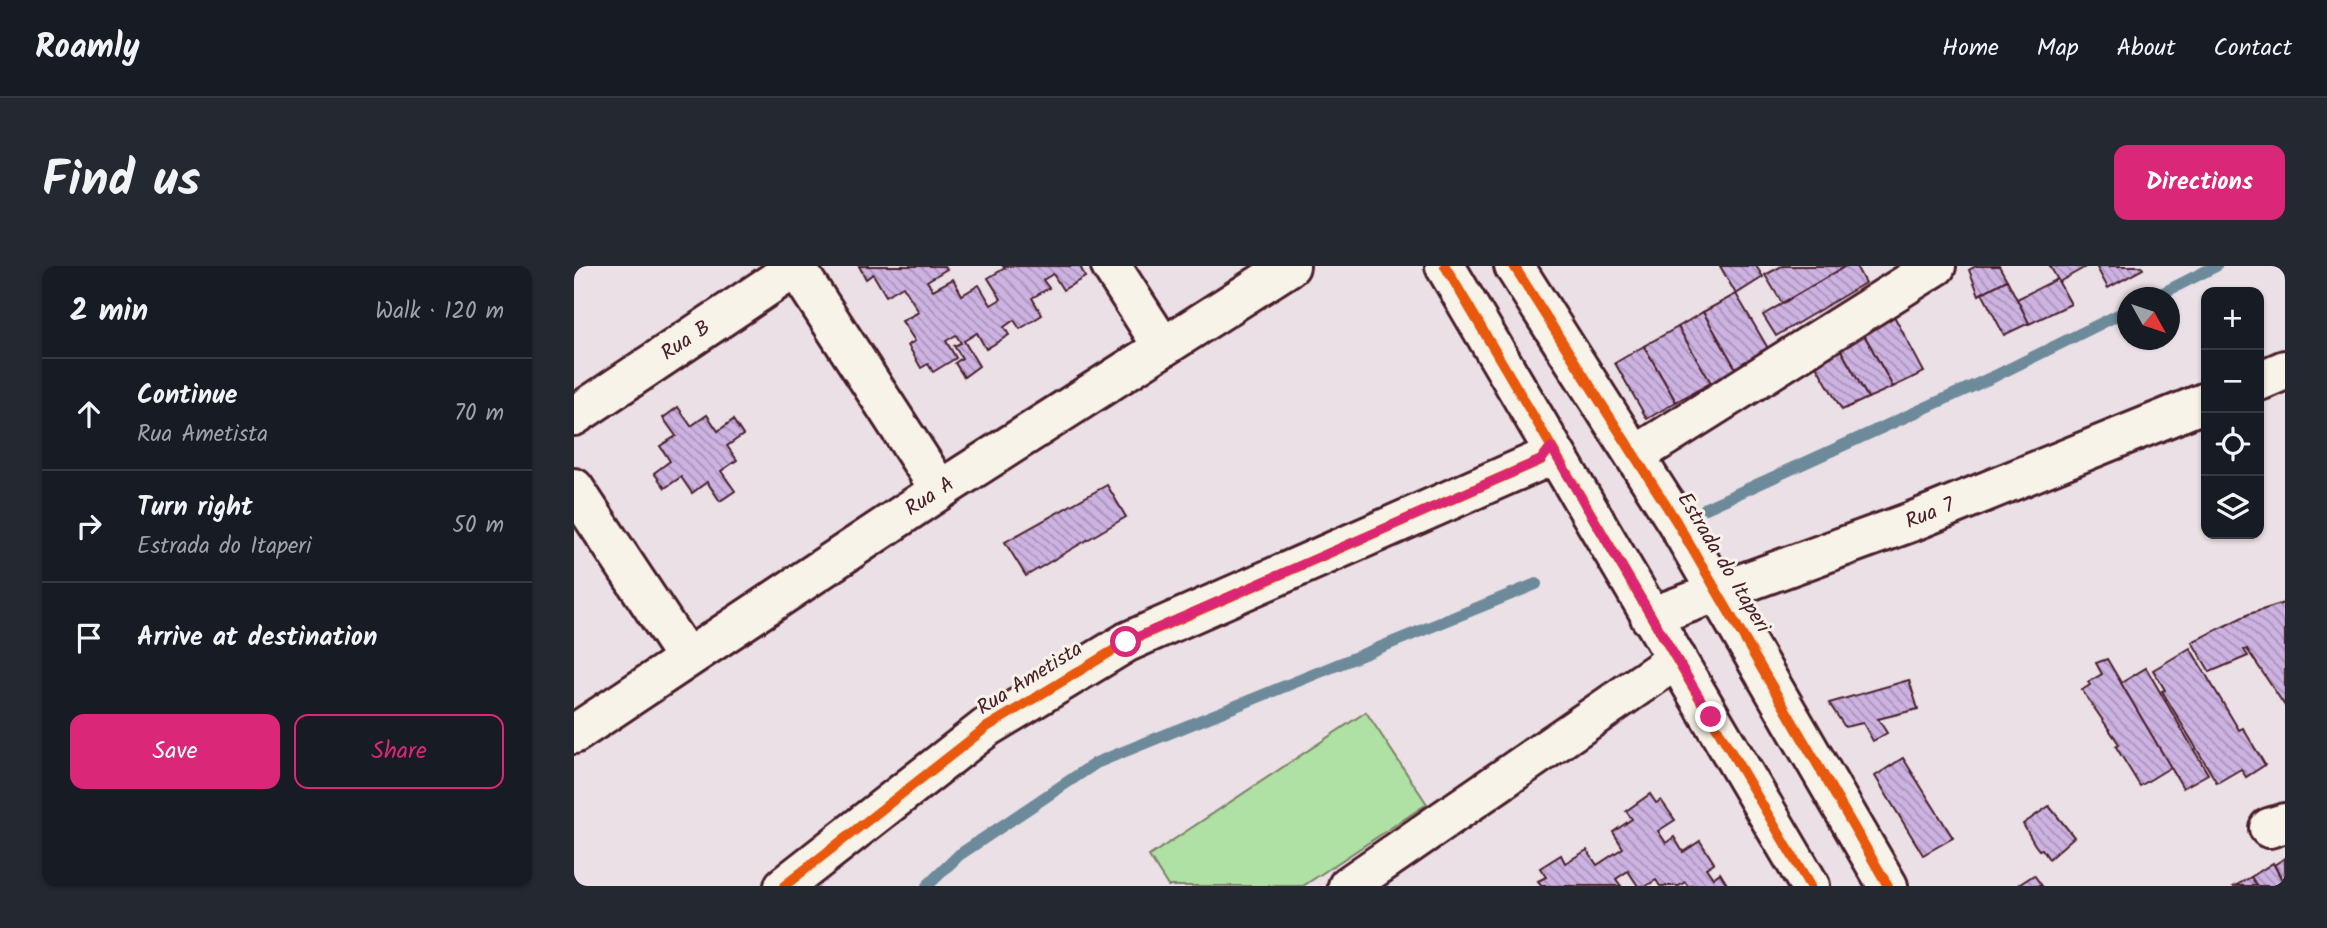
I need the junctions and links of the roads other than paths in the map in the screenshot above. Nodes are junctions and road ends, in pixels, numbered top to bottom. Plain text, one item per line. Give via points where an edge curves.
1 (796, 266) edge
2 (1111, 266) edge
3 (1290, 266) edge
4 (1445, 266) edge
5 (1514, 266) edge
6 (1919, 271) edge
7 (1163, 347) junction
8 (2285, 370) edge
9 (2264, 379) edge
10 (2201, 404) edge
11 (574, 416) edge
12 (1551, 447) junction
13 (1636, 456) junction
14 (574, 488) edge
15 (940, 489) junction
16 (1718, 592) junction
17 (1650, 617) junction
18 (686, 657) junction
19 (1677, 659) junction
20 (574, 734) edge
21 (784, 886) edge
22 (1348, 886) edge
23 (1810, 886) edge
24 (1888, 886) edge

1 - 11 street, Rua B
1 - 15 street
2 - 7 street
3 - 7 street, Rua A
4 - 12 street
5 - 13 street, Estrada do Itaperi
6 - 13 street
7 - 15 street, Rua A
8 - 9 street
10 - 16 street, Rua 7 via 1911,522
12 - 17 street
12 - 21 street, Rua Ametista via 1541,460 1126,642 987,727
13 - 16 street, Estrada do Itaperi
14 - 18 street
15 - 18 street, Rua A
16 - 17 street, Rua 7
16 - 24 street, Estrada do Itaperi
17 - 19 street
18 - 20 street, Rua A
19 - 22 street
19 - 23 street

